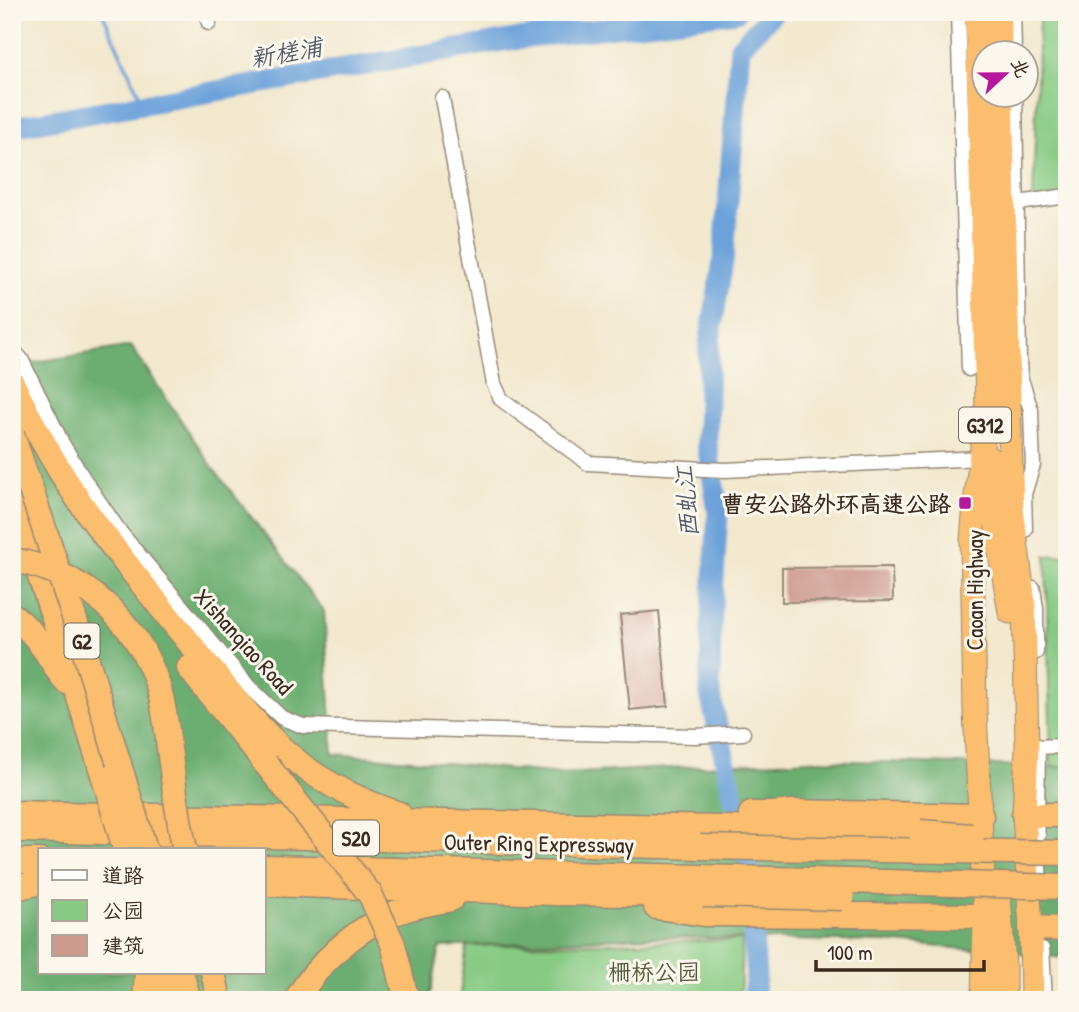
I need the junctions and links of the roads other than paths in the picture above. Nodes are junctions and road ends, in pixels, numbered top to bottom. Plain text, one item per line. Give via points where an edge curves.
1 (958, 12) edge
2 (1013, 12) edge
3 (971, 27) edge
4 (1006, 37) edge
5 (442, 98) dead end
6 (1002, 108) edge
7 (1014, 108) edge
8 (1067, 196) edge
9 (1010, 203) junction
10 (12, 349) edge
11 (969, 369) dead end
12 (12, 385) edge
13 (986, 407) junction
14 (12, 434) edge
15 (981, 458) junction
16 (12, 494) edge
17 (12, 561) edge
18 (12, 615) edge
19 (78, 692) junction
20 (743, 733) dead end
21 (1032, 747) junction
22 (1067, 747) edge
23 (12, 813) edge
24 (1067, 815) edge
25 (981, 816) junction
26 (1027, 821) junction
27 (433, 822) junction
28 (699, 829) junction
29 (12, 830) edge
30 (1067, 841) edge
31 (125, 848) edge
32 (145, 848) edge
33 (185, 848) edge
34 (1067, 853) edge
35 (12, 861) edge
36 (38, 861) edge
37 (266, 867) edge
38 (12, 878) edge
39 (38, 881) edge
40 (38, 882) edge
41 (266, 884) edge
42 (998, 884) junction
43 (1067, 887) edge
44 (12, 889) edge
45 (489, 891) junction
46 (703, 895) junction
47 (1067, 902) edge
48 (985, 916) junction
49 (1036, 928) junction
50 (1067, 929) edge
51 (147, 974) edge
52 (162, 974) edge
53 (182, 974) edge
54 (213, 974) edge
55 (299, 995) edge
56 (145, 1000) edge
57 (169, 1000) edge
58 (190, 1000) edge
59 (219, 1000) edge
60 (404, 1000) edge
61 (983, 1000) edge
62 (1004, 1000) edge
63 (1032, 1000) edge
64 (1045, 1000) edge

1 - 3 street
2 - 4 street
3 - 11 street
3 - 13 highway, Caoan Highway / G312
5 - 15 street via 494,384 501,399 588,463 725,470
6 - 9 highway, Caoan Highway / G312
7 - 9 street
8 - 9 street
9 - 21 highway, Caoan Highway / G312 via 1012,509 1024,603
10 - 20 street, Xishanqiao Road via 63,446 119,530 248,686 282,718 303,726 695,736
12 - 27 highway via 89,514 261,728 299,763 338,789 374,806
12 - 60 highway, bridge via 55,474 111,564 173,649 370,894 393,944
13 - 15 highway, Caoan Highway / G312
13 - 26 highway via 998,542 1010,608
14 - 32 highway, G2, bridge
15 - 25 highway, Caoan Highway / G312 via 972,540
16 - 19 highway, G2
17 - 33 highway, bridge via 54,571 97,597 120,618 148,660 166,726
18 - 19 highway via 29,628 58,673
19 - 31 highway, G2, bridge
21 - 22 street
21 - 26 highway, Caoan Highway / G312
23 - 27 highway
24 - 26 highway
25 - 28 highway via 792,812
25 - 42 highway via 993,840
25 - 48 highway, Caoan Highway / G312
26 - 42 highway
26 - 49 highway via 1018,872 1023,911
27 - 28 highway
28 - 29 highway, Outer Ring Expressway / S20
28 - 30 highway, bridge via 919,832
28 - 34 highway, Outer Ring Expressway / S20, bridge
35 - 36 highway
37 - 46 highway, Outer Ring Expressway / S20
38 - 39 highway
40 - 44 highway
41 - 45 highway
42 - 48 highway
42 - 62 highway
43 - 46 highway, Outer Ring Expressway / S20, bridge
45 - 46 highway
45 - 55 highway via 395,913 366,926 322,966
46 - 47 highway, bridge
46 - 48 highway via 778,916
48 - 61 highway, Caoan Highway / G312
49 - 50 highway
49 - 63 highway
49 - 64 street
51 - 56 highway
52 - 57 highway
53 - 58 highway
54 - 59 highway

